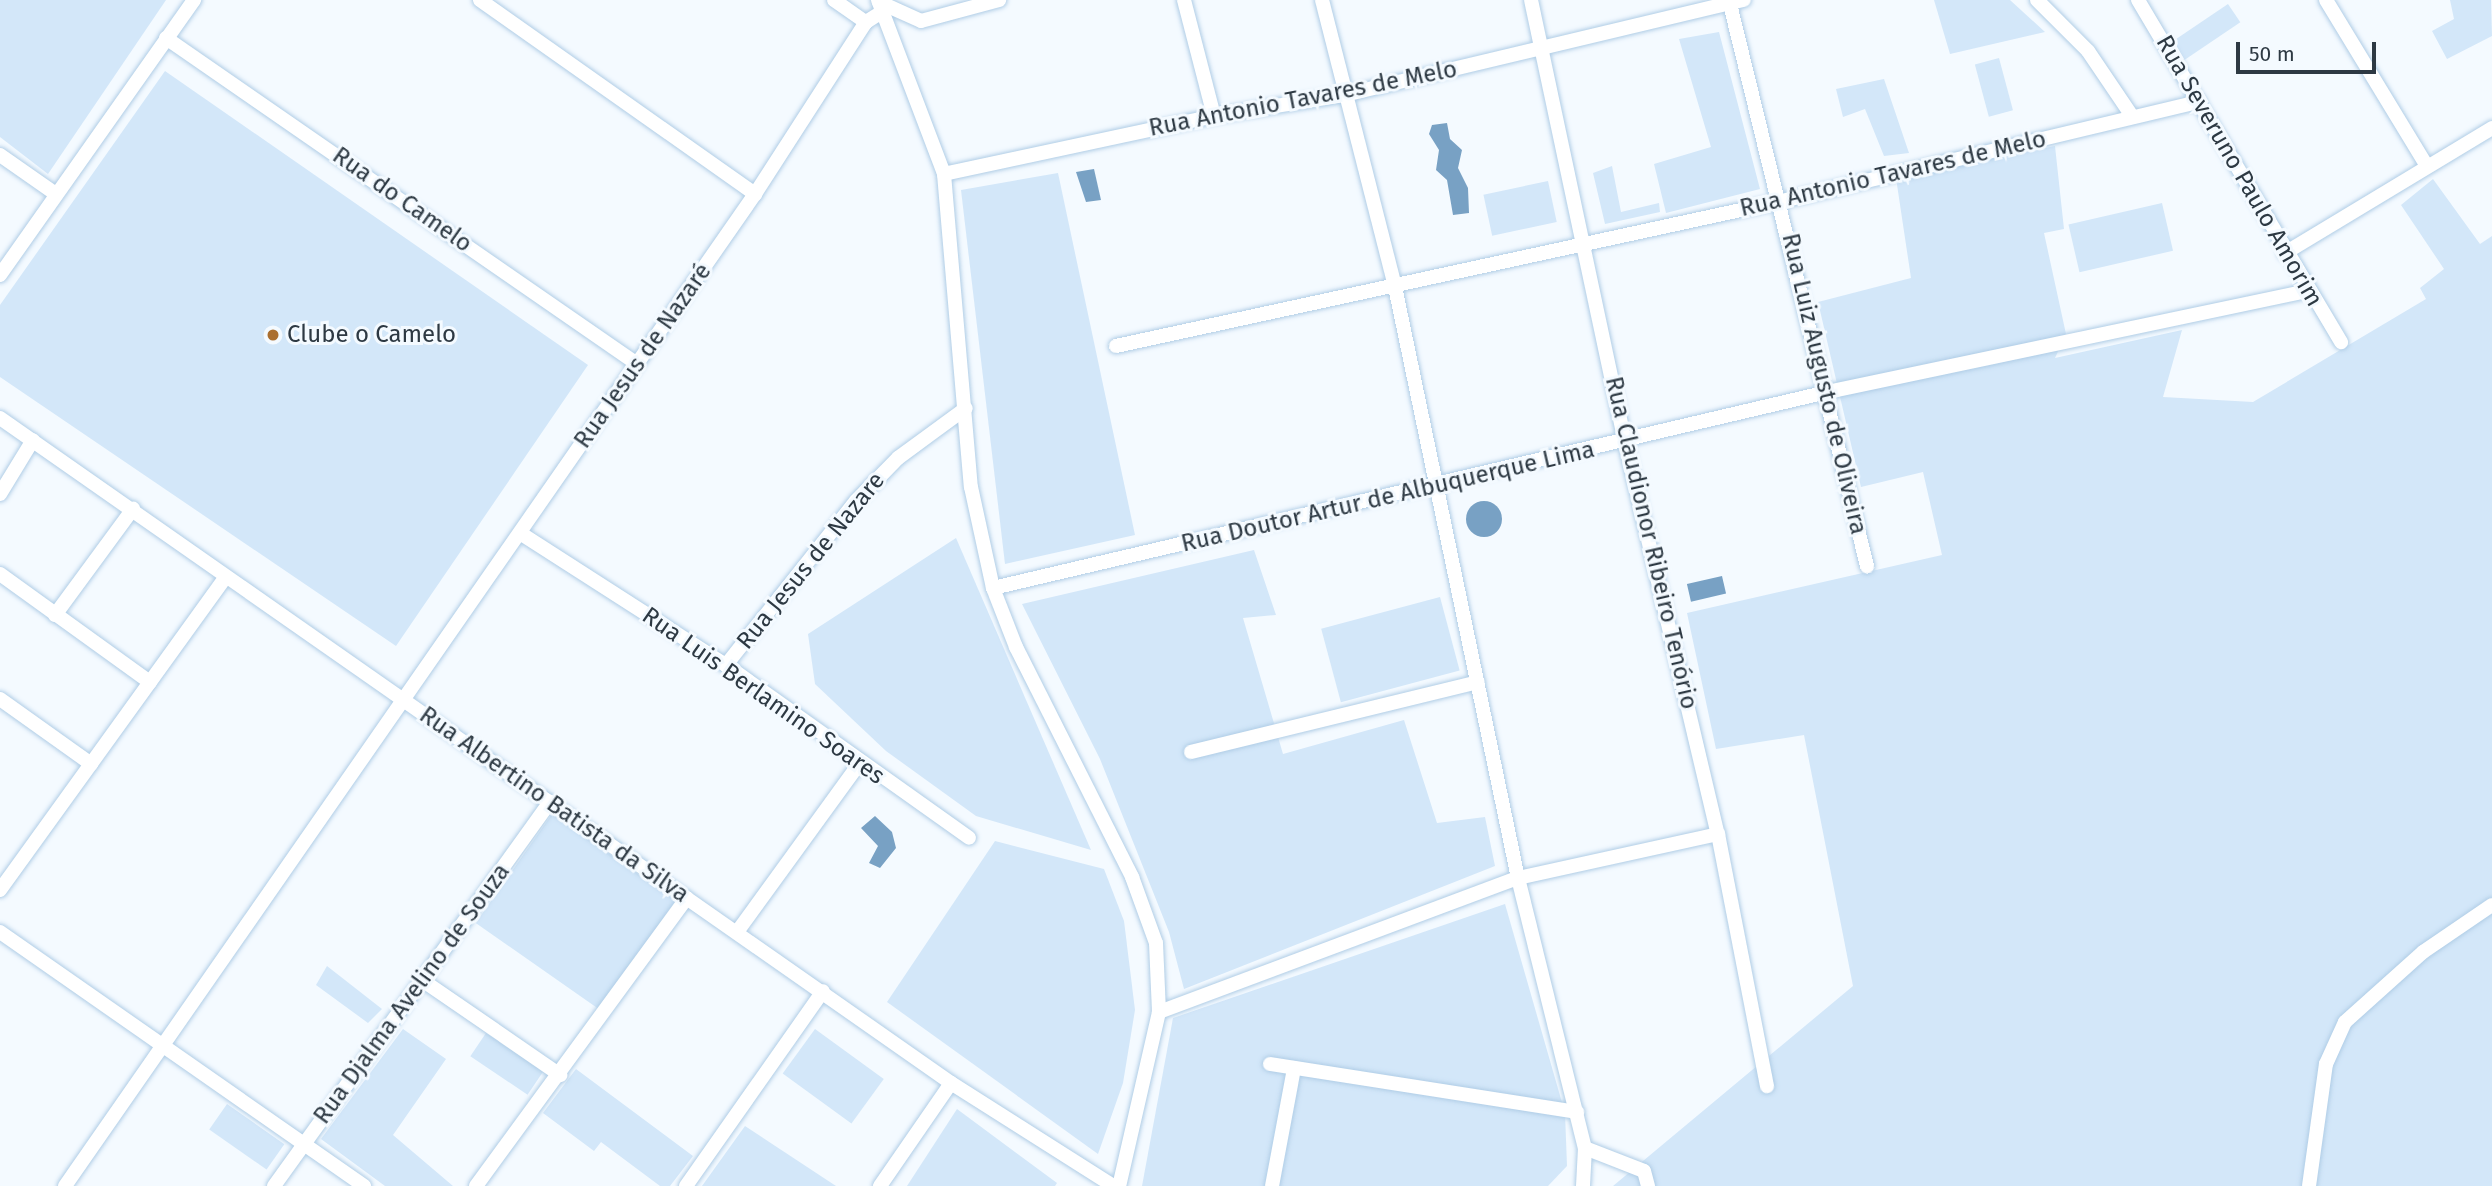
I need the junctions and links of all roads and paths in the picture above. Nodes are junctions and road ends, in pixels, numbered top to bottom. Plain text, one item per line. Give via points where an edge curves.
1 (194, 0) edge
2 (480, 0) edge
3 (834, 0) edge
4 (999, 0) edge
5 (1184, 0) edge
6 (1322, 0) edge
7 (1531, 0) edge
8 (2037, 0) edge
9 (2138, 0) edge
10 (2326, 0) edge
11 (1735, 1) edge
12 (880, 5) edge
13 (866, 22) junction
14 (166, 38) junction
15 (1542, 48) junction
16 (1344, 95) junction
17 (2199, 102) junction
18 (1214, 116) junction
19 (2132, 116) junction
20 (2492, 128) edge
21 (0, 155) edge
22 (2427, 166) junction
23 (944, 174) junction
24 (57, 194) junction
25 (755, 194) junction
26 (1782, 201) junction
27 (1586, 244) junction
28 (2285, 253) junction
29 (0, 275) edge
30 (1394, 282) junction
31 (2307, 291) junction
32 (2341, 342) dead end
33 (1116, 346) dead end
34 (637, 364) junction
35 (1824, 393) junction
36 (965, 408) junction
37 (0, 418) edge
38 (33, 440) junction
39 (1625, 442) junction
40 (1434, 485) junction
41 (0, 494) edge
42 (133, 509) junction
43 (520, 533) junction
44 (1867, 566) dead end
45 (0, 575) edge
46 (226, 577) junction
47 (993, 588) junction
48 (55, 615) junction
49 (726, 666) junction
50 (150, 682) junction
51 (1478, 682) junction
52 (0, 699) edge
53 (404, 701) junction
54 (1191, 752) dead end
55 (91, 764) junction
56 (859, 764) junction
57 (550, 802) junction
58 (1718, 834) junction
59 (969, 838) dead end
60 (1518, 878) junction
61 (0, 890) edge
62 (687, 898) junction
63 (2492, 905) edge
64 (0, 932) edge
65 (737, 932) junction
66 (422, 980) junction
67 (823, 991) junction
68 (1159, 1012) junction
69 (162, 1045) junction
70 (1270, 1064) dead end
71 (1294, 1068) junction
72 (560, 1075) junction
73 (951, 1083) junction
74 (1767, 1086) dead end
75 (1577, 1112) junction
76 (304, 1143) junction
77 (1585, 1147) junction
78 (65, 1186) edge
79 (274, 1186) edge
80 (365, 1186) edge
81 (476, 1186) edge
82 (686, 1186) edge
83 (880, 1186) edge
84 (1112, 1186) edge
85 (1119, 1186) edge
86 (1272, 1186) edge
87 (1583, 1186) edge
88 (1648, 1186) edge
89 (2309, 1186) edge

1 - 14 street
2 - 25 street
3 - 13 street
4 - 12 street via 921,21
5 - 18 street
6 - 16 street
7 - 15 street, Rua Claudionor Ribeiro Tenório
8 - 19 street via 2088,51
9 - 17 street, Rua Severuno Paulo Amorim
10 - 22 street
11 - 15 street, Rua Antonio Tavares de Melo
11 - 26 street, Rua Luiz Augusto de Oliveira
12 - 13 street, Rua Jesus de Nazaré
12 - 23 street
13 - 25 street, Rua Jesus de Nazaré
14 - 24 street
14 - 34 street, Rua do Camelo
15 - 16 street, Rua Antonio Tavares de Melo
15 - 27 street, Rua Claudionor Ribeiro Tenório
16 - 18 street, Rua Antonio Tavares de Melo
16 - 30 street
17 - 19 street, Rua Antonio Tavares de Melo
17 - 28 street, Rua Severuno Paulo Amorim
18 - 23 street, Rua Antonio Tavares de Melo
19 - 26 street, Rua Antonio Tavares de Melo
20 - 22 street
21 - 24 street
22 - 28 street
23 - 36 street
24 - 29 street
25 - 34 street, Rua Jesus de Nazaré
26 - 27 street, Rua Antonio Tavares de Melo
26 - 35 street, Rua Luiz Augusto de Oliveira
27 - 30 street, Rua Antonio Tavares de Melo
27 - 39 street, Rua Claudionor Ribeiro Tenório
28 - 31 street, Rua Severuno Paulo Amorim
30 - 33 street, Rua Antonio Tavares de Melo
30 - 40 street
31 - 32 street, Rua Severuno Paulo Amorim
31 - 35 street, Rua Doutor Artur de Albuquerque Lima
34 - 43 street, Rua Jesus de Nazaré
35 - 39 street, Rua Doutor Artur de Albuquerque Lima
35 - 44 street, Rua Luiz Augusto de Oliveira
36 - 47 street via 971,487
36 - 49 street, Rua Jesus de Nazare via 898,458 856,500
37 - 38 street, Rua Albertino Batista da Silva
38 - 41 street
38 - 42 street, Rua Albertino Batista da Silva
39 - 40 street, Rua Doutor Artur de Albuquerque Lima
39 - 58 street, Rua Claudionor Ribeiro Tenório
40 - 47 street, Rua Doutor Artur de Albuquerque Lima
40 - 51 street
42 - 46 street, Rua Albertino Batista da Silva
42 - 48 street
43 - 49 street, Rua Luis Berlamino Soares
43 - 53 street, Rua Jesus de Nazaré
45 - 48 street
46 - 50 street
46 - 53 street, Rua Albertino Batista da Silva
47 - 68 street via 1016,647 1132,877 1156,943
48 - 50 street
49 - 56 street, Rua Luis Berlamino Soares
50 - 55 street
51 - 54 street
51 - 60 street
52 - 55 street
53 - 57 street, Rua Albertino Batista da Silva
53 - 69 street, Rua Jesus de Nazaré
55 - 61 street
56 - 59 street, Rua Luis Berlamino Soares
56 - 65 street
57 - 62 street, Rua Albertino Batista da Silva
57 - 66 street, Rua Djalma Avelino de Souza
58 - 60 street
58 - 74 street, Rua Claudionor Ribeiro Tenório
60 - 68 street
60 - 75 street
62 - 65 street, Rua Albertino Batista da Silva
62 - 72 street
63 - 89 street via 2423,952 2345,1021 2326,1064
64 - 69 street
65 - 67 street, Rua Albertino Batista da Silva
66 - 72 street
66 - 76 street, Rua Djalma Avelino de Souza
67 - 73 street, Rua Albertino Batista da Silva
67 - 82 street
68 - 85 street
69 - 76 street
69 - 78 street, Rua Jesus de Nazaré
70 - 71 street
71 - 75 street
71 - 86 street
72 - 81 street
73 - 83 street
73 - 84 street, Rua Albertino Batista da Silva
75 - 77 street
76 - 79 street, Rua Djalma Avelino de Souza
76 - 80 street
77 - 87 street
77 - 88 street via 1644,1171

